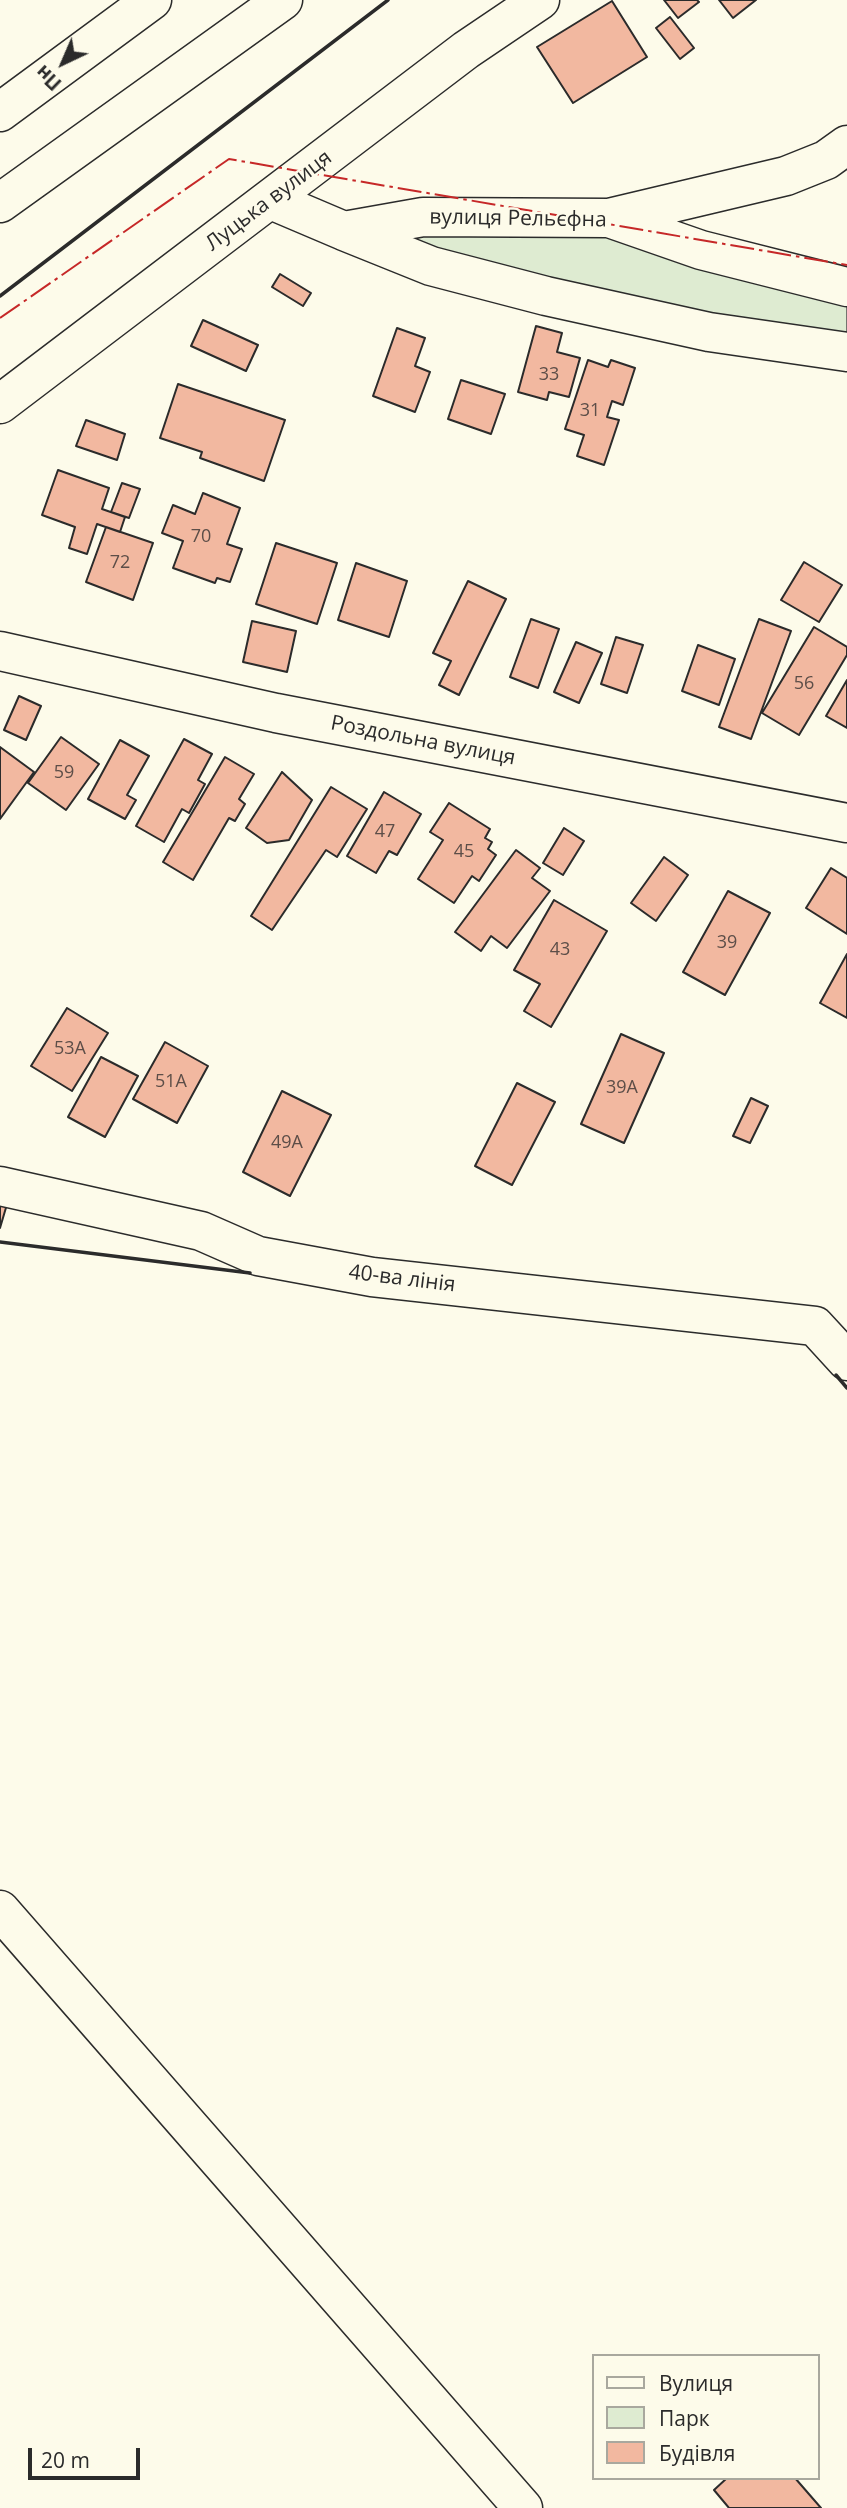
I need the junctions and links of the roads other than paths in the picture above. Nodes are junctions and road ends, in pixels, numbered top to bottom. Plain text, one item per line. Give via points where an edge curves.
1 (152, 0) edge
2 (283, 0) edge
3 (540, 0) edge
4 (0, 112) edge
5 (847, 145) edge
6 (271, 200) junction
7 (0, 203) edge
8 (609, 218) junction
9 (344, 231) junction
10 (847, 287) edge
11 (847, 352) edge
12 (0, 404) edge
13 (0, 651) edge
14 (847, 823) edge
15 (0, 1186) edge
16 (847, 1362) edge
17 (0, 1910) edge
18 (523, 2508) edge

1 - 4 street
2 - 7 street
3 - 6 street, Луцька вулиця via 466,50
5 - 8 street via 826,160 786,176
6 - 9 street
6 - 12 street, Луцька вулиця
8 - 9 street, вулиця Рельєфна via 423,217
8 - 10 street, вулиця Рельєфна via 701,250
9 - 11 street via 431,266 546,296 709,332
13 - 14 street, Роздольна вулиця via 276,713
15 - 16 street, 40-ва лінія via 201,1231 258,1256 372,1277 815,1326
17 - 18 street

